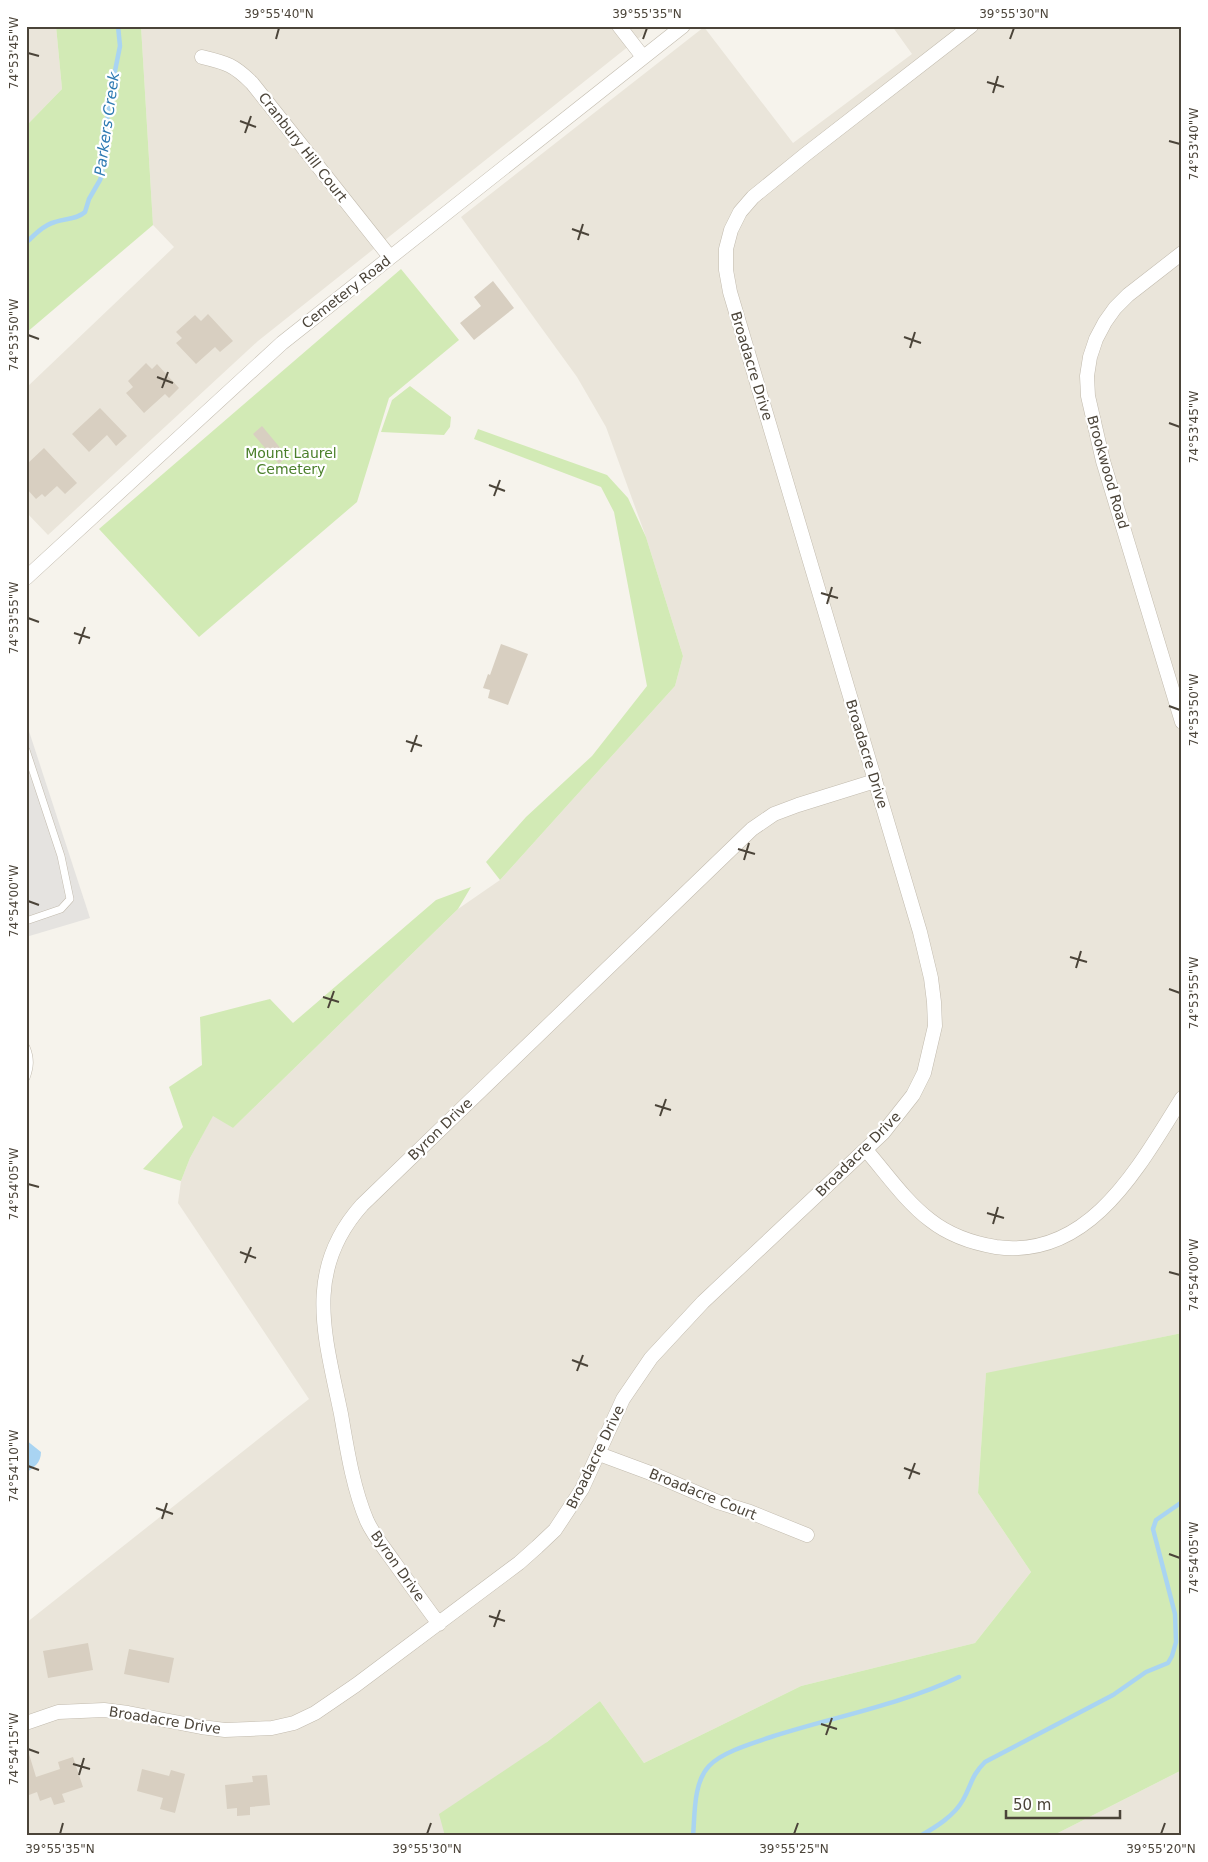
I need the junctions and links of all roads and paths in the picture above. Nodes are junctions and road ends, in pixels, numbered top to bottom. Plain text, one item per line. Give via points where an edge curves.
1 (619, 26) edge
2 (684, 26) edge
3 (970, 26) edge
4 (202, 57) dead end
5 (643, 57) junction
6 (1182, 253) edge
7 (390, 257) junction
8 (26, 578) edge
9 (1182, 722) edge
10 (26, 750) edge
11 (875, 781) junction
12 (26, 921) edge
13 (26, 1048) edge
14 (26, 1078) edge
15 (1182, 1098) edge
16 (866, 1150) junction
17 (598, 1454) junction
18 (807, 1535) dead end
19 (439, 1624) junction
20 (26, 1723) edge

1 - 5 street
2 - 5 street, Cemetery Road
3 - 11 street, Broadacre Drive via 753,198 740,212 726,249 726,270 732,299
4 - 7 street, Cranbury Hill Court via 236,68 252,83
5 - 7 street, Cemetery Road
6 - 9 street, Brookwood Road via 1128,295 1104,322 1090,357 1087,376 1088,396 1104,461
7 - 8 street, Cemetery Road via 282,342
10 - 12 lane via 61,856 70,898 60,909
11 - 16 street, Broadacre Drive via 926,955 934,1002 934,1026 931,1050 914,1095
11 - 19 street, Byron Drive via 774,814 752,829 362,1205 338,1238 325,1278 323,1323 355,1485 378,1540
13 - 14 lane via 30,1065
15 - 16 street via 1130,1178 1101,1211 1066,1236 1026,1248 985,1245 947,1231 918,1210
16 - 17 street, Broadacre Drive via 703,1302 651,1358 624,1399
17 - 18 street, Broadacre Court
17 - 19 street, Broadacre Drive via 582,1489 555,1530 519,1563
19 - 20 street, Broadacre Drive via 336,1700 294,1723 225,1730 104,1710 58,1712

